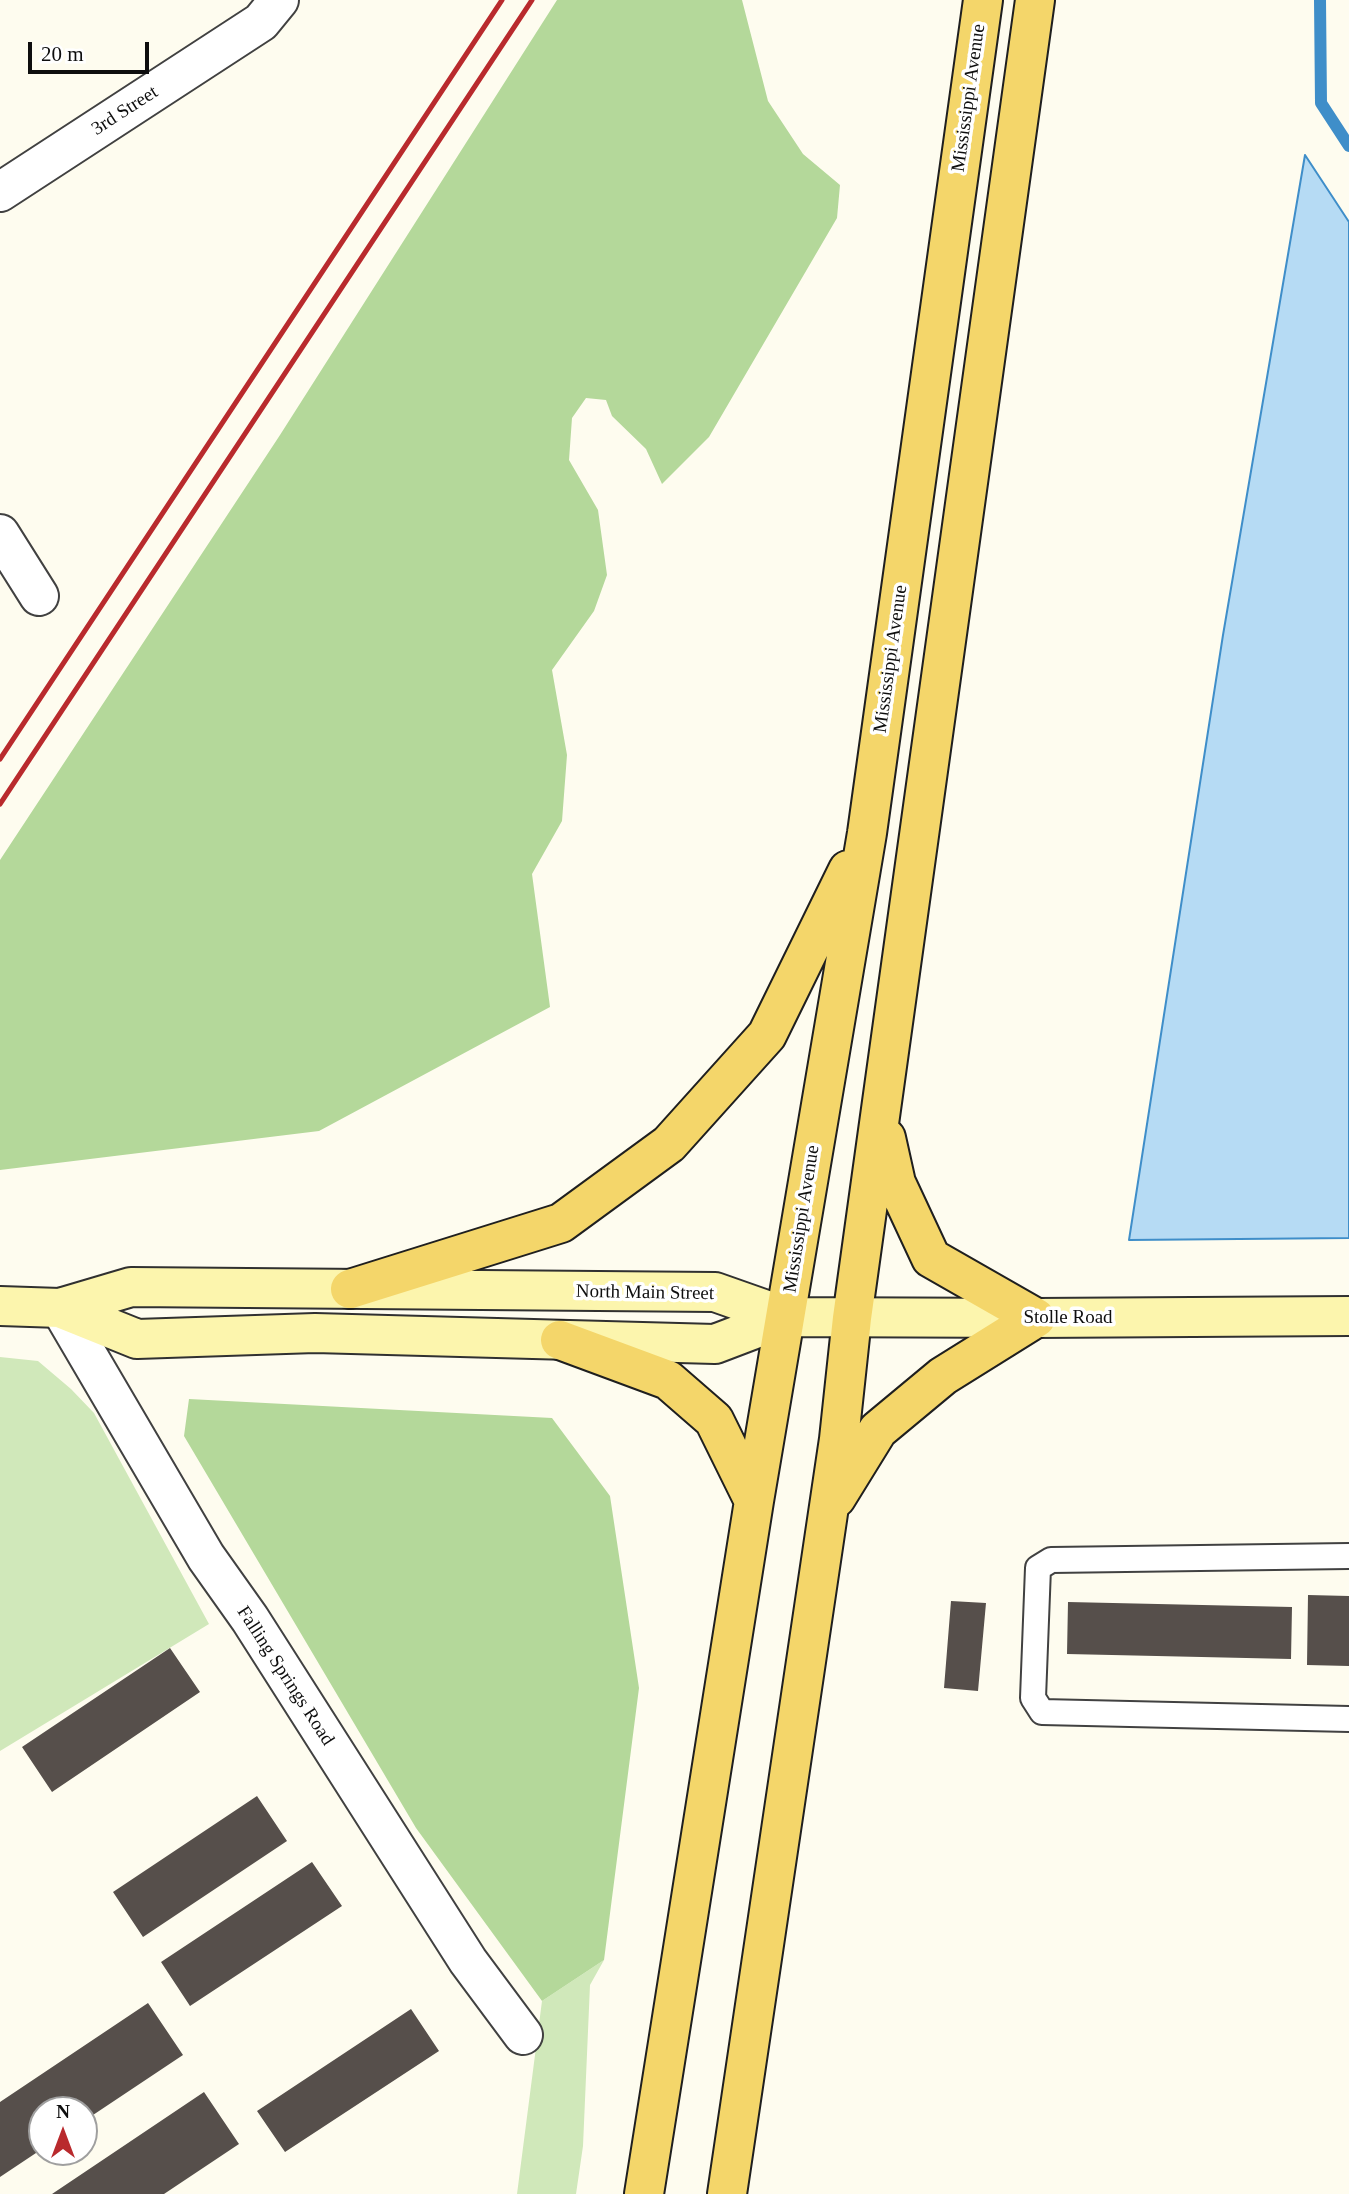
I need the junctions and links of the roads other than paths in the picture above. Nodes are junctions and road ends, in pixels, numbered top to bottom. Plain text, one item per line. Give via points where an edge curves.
1 (279, 0) edge
2 (983, 0) edge
3 (1035, 0) edge
4 (0, 192) edge
5 (0, 534) edge
6 (39, 596) dead end
7 (867, 833) junction
8 (881, 1112) junction
9 (350, 1289) junction
10 (0, 1306) edge
11 (60, 1308) junction
12 (1349, 1316) edge
13 (786, 1317) junction
14 (852, 1318) junction
15 (1036, 1318) junction
16 (560, 1340) junction
17 (754, 1501) junction
18 (827, 1512) junction
19 (1349, 1556) edge
20 (1349, 1718) edge
21 (523, 2035) dead end
22 (644, 2194) edge
23 (727, 2194) edge

1 - 4 street, 3rd Street via 261,22
2 - 7 main road, Mississippi Avenue
3 - 8 main road
5 - 6 street
7 - 9 main road via 766,1035 669,1144 561,1223
7 - 13 main road, Mississippi Avenue
8 - 14 main road
8 - 15 main road via 896,1183 931,1258
9 - 11 main road, North Main Street via 131,1287
9 - 13 main road, North Main Street via 715,1292
10 - 11 main road, North Main Street
11 - 16 main road, North Main Street via 137,1339 315,1333
11 - 21 street, Falling Springs Road via 206,1558 250,1619 468,1961
12 - 15 main road, Stolle Road
13 - 14 main road, Stolle Road
13 - 16 main road, North Main Street via 715,1344
13 - 17 main road, Mississippi Avenue
14 - 15 main road, Stolle Road
14 - 18 main road
15 - 18 main road via 943,1376 878,1430
16 - 17 main road via 668,1380 714,1420
17 - 22 main road, Mississippi Avenue
18 - 23 main road
19 - 20 lane via 1051,1560 1038,1568 1033,1698 1042,1712

